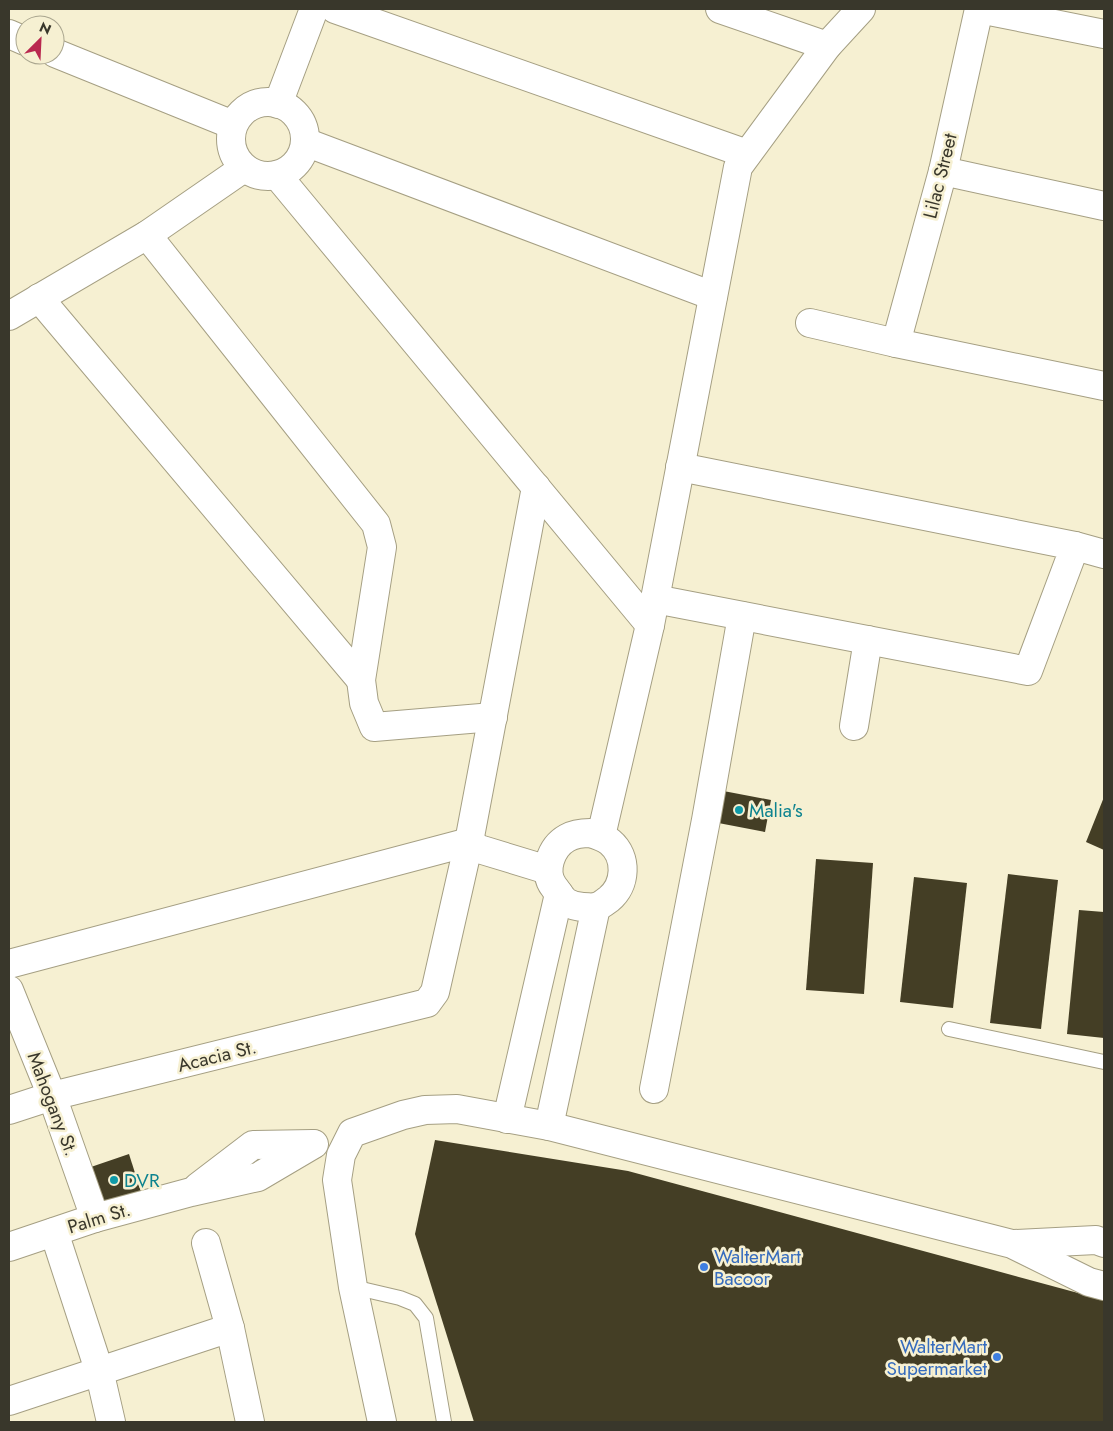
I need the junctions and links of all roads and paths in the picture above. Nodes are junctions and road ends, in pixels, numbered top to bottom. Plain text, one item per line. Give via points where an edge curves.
1 (314, 9) edge
2 (335, 9) edge
3 (720, 9) edge
4 (861, 9) edge
5 (979, 9) edge
6 (1104, 34) edge
7 (826, 46) junction
8 (65, 57) edge
9 (278, 104) junction
10 (233, 125) junction
11 (305, 142) junction
12 (747, 154) junction
13 (244, 168) junction
14 (943, 171) junction
15 (277, 175) junction
16 (1104, 206) edge
17 (147, 235) junction
18 (713, 296) junction
19 (39, 298) junction
20 (9, 316) edge
21 (810, 323) dead end
22 (896, 343) junction
23 (1104, 386) edge
24 (680, 467) junction
25 (536, 487) junction
26 (1075, 546) junction
27 (1104, 554) edge
28 (653, 612) junction
29 (742, 616) junction
30 (868, 640) junction
31 (361, 680) junction
32 (493, 718) junction
33 (854, 726) dead end
34 (601, 836) junction
35 (469, 842) junction
36 (548, 870) junction
37 (559, 894) junction
38 (596, 907) junction
39 (9, 964) edge
40 (9, 990) edge
41 (948, 1029) dead end
42 (1104, 1062) edge
43 (654, 1089) dead end
44 (52, 1096) junction
45 (9, 1110) edge
46 (507, 1119) junction
47 (548, 1126) junction
48 (352, 1133) junction
49 (95, 1218) junction
50 (54, 1232) junction
51 (206, 1243) dead end
52 (1104, 1243) edge
53 (1012, 1244) junction
54 (9, 1247) edge
55 (1104, 1286) edge
56 (353, 1287) junction
57 (230, 1328) junction
58 (99, 1370) junction
59 (9, 1400) edge
60 (111, 1422) edge
61 (250, 1422) edge
62 (382, 1422) edge
63 (444, 1422) edge

1 - 9 street
2 - 12 street
3 - 7 street
4 - 7 street
5 - 6 street
5 - 14 street, Lilac Street
7 - 12 street
8 - 10 street
9 - 10 street via 259,103 248,108
9 - 11 street via 292,111 300,120
10 - 13 street via 230,136 232,148
11 - 15 street via 296,163
11 - 18 street
12 - 18 street via 738,167
13 - 15 street via 254,174
13 - 17 street
14 - 16 street
14 - 22 street, Lilac Street
15 - 25 street
17 - 19 street
17 - 31 street via 376,524 382,547
18 - 24 street
19 - 20 street
19 - 31 street
21 - 22 street
22 - 23 street
24 - 26 street
24 - 28 street
25 - 28 street
25 - 32 street
26 - 27 street
26 - 30 street via 1028,671
28 - 29 street
28 - 34 street
29 - 30 street
29 - 43 street
30 - 33 street
31 - 32 street via 364,703 374,727
32 - 35 street
34 - 36 street via 584,833 566,838 550,858
34 - 38 street via 618,852 623,874 613,896
35 - 36 street
35 - 39 street
35 - 44 street, Acacia St. via 434,992 427,1003
36 - 37 street via 551,883
37 - 38 street via 579,907
37 - 46 street
38 - 47 street
40 - 44 street, Mahogany St.
41 - 42 lane
44 - 45 street, Acacia St.
44 - 49 street, Mahogany St.
46 - 47 street, Palm St.
46 - 48 street, Palm St. via 457,1109 425,1110
47 - 53 street, Palm St.
48 - 49 street, Palm St. via 314,1144 258,1177
48 - 56 street via 341,1155 337,1180
49 - 50 street, Palm St.
50 - 54 street, Palm St.
50 - 58 street
51 - 57 street
52 - 53 street via 1096,1240
53 - 55 street via 1089,1282
56 - 62 street
56 - 63 lane via 415,1304 426,1318
57 - 58 street
57 - 61 street
58 - 59 street
58 - 60 street

